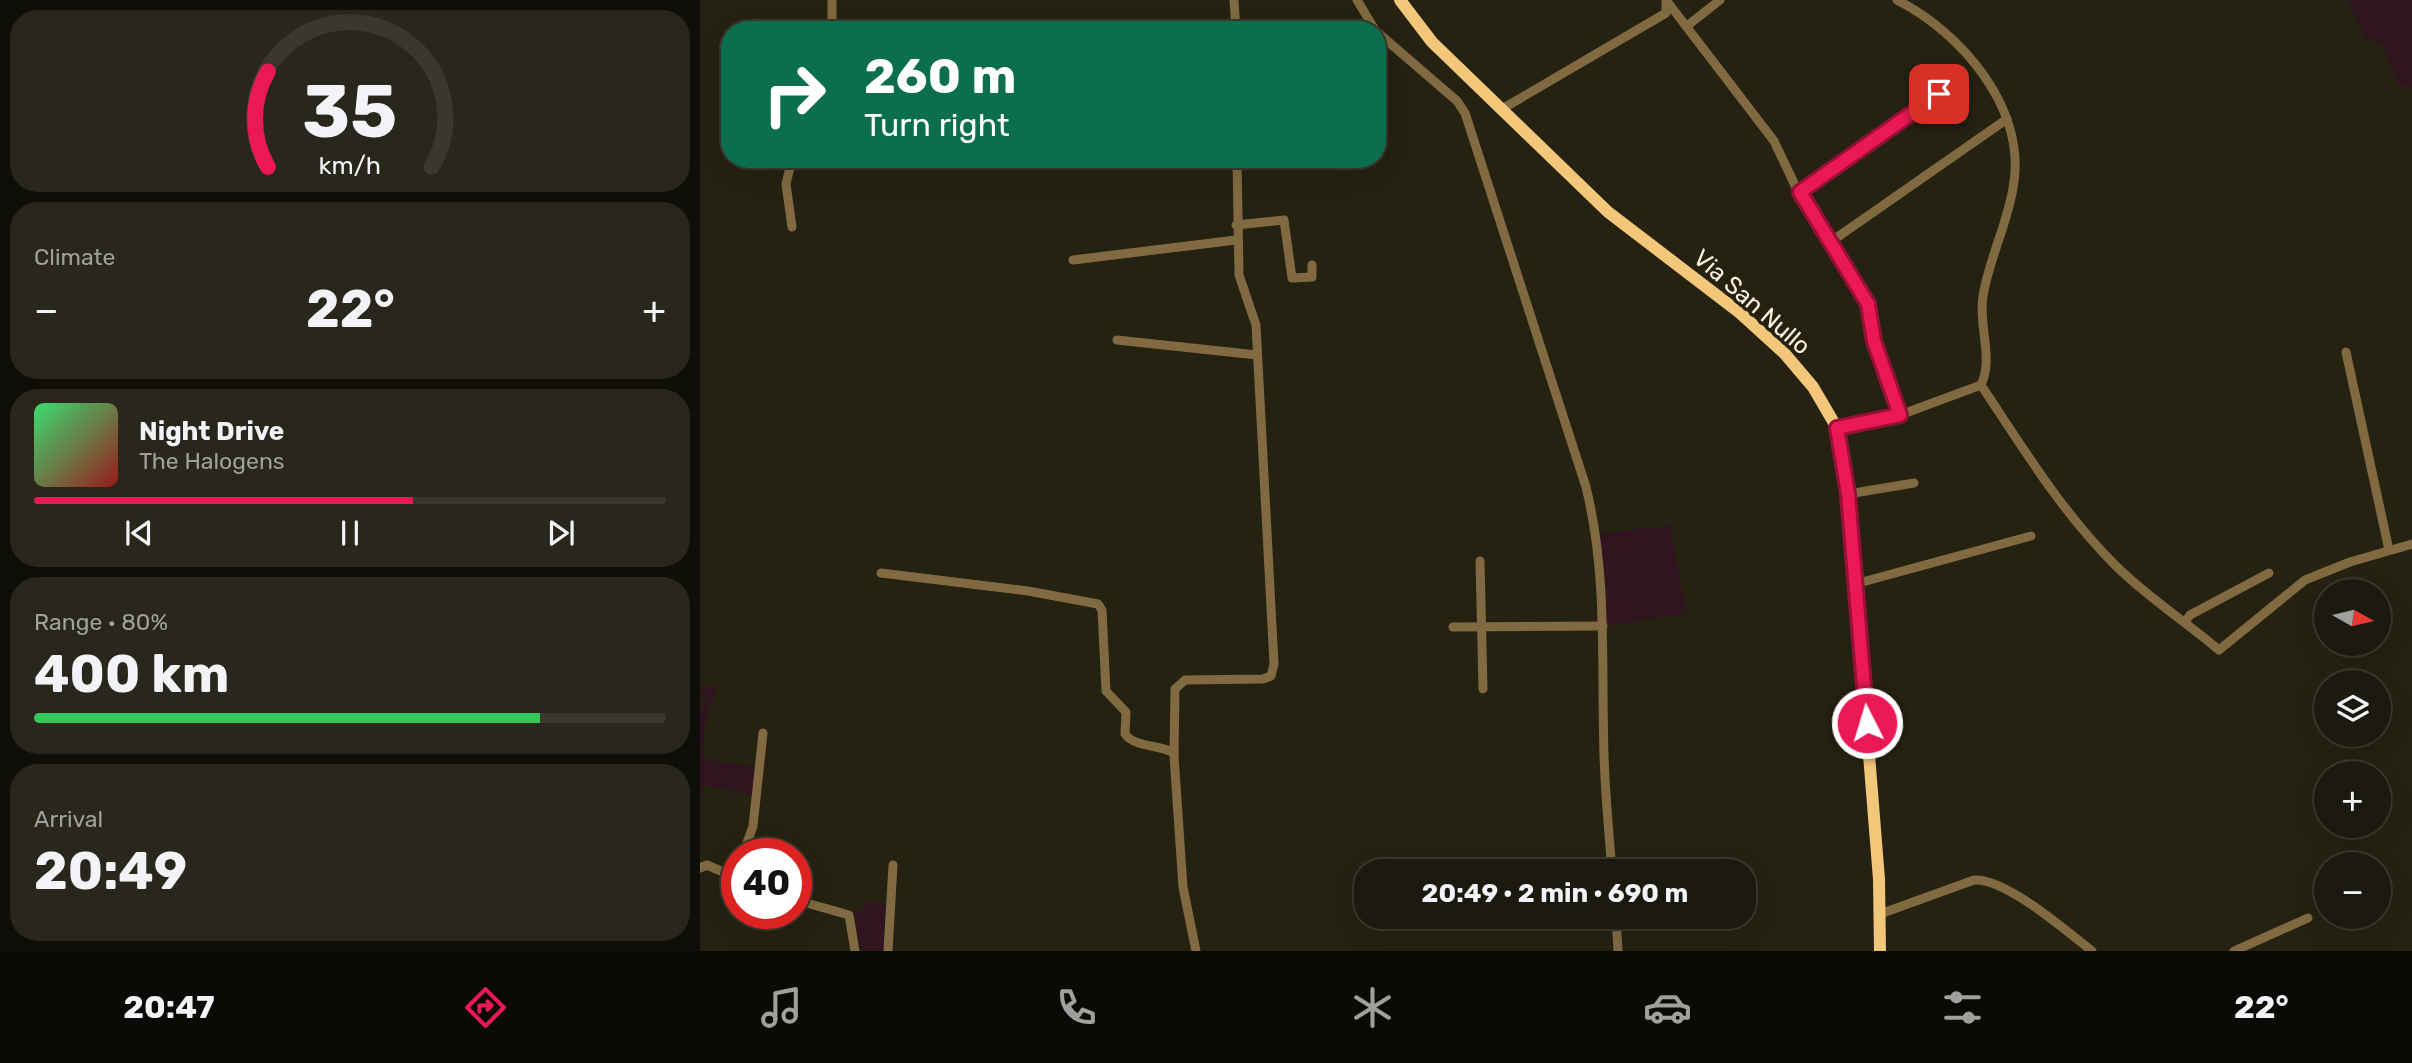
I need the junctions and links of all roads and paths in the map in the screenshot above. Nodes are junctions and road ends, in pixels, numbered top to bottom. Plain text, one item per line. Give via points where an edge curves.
1 (832, 0) edge
2 (1234, 0) edge
3 (1357, 0) edge
4 (1400, 0) edge
5 (1666, 0) edge
6 (1720, 0) edge
7 (1897, 0) edge
8 (832, 21) edge
9 (1235, 21) edge
10 (1370, 21) edge
11 (1687, 26) junction
12 (1386, 40) edge
13 (1939, 94) dead end
14 (1502, 109) junction
15 (2007, 118) junction
16 (790, 168) edge
17 (1237, 168) edge
18 (1800, 192) junction
19 (1236, 225) junction
20 (792, 227) dead end
21 (1236, 240) junction
22 (1829, 243) junction
23 (1073, 260) dead end
24 (1312, 265) dead end
25 (1117, 340) dead end
26 (2346, 352) dead end
27 (1257, 355) junction
28 (1981, 385) junction
29 (1900, 415) junction
30 (1837, 428) junction
31 (1914, 483) dead end
32 (1848, 494) junction
33 (2031, 536) dead end
34 (2412, 544) edge
35 (2389, 550) junction
36 (1480, 561) dead end
37 (881, 573) dead end
38 (2269, 573) dead end
39 (1856, 584) junction
40 (2185, 622) junction
41 (1603, 626) junction
42 (1453, 627) dead end
43 (1482, 627) junction
44 (1483, 689) dead end
45 (763, 733) dead end
46 (1174, 753) junction
47 (749, 838) edge
48 (1611, 859) edge
49 (893, 865) dead end
50 (700, 868) edge
51 (721, 871) edge
52 (812, 905) edge
53 (1880, 914) junction
54 (2308, 918) dead end
55 (1617, 929) edge
56 (855, 951) edge
57 (888, 951) edge
58 (1196, 951) edge
59 (1618, 951) edge
60 (1880, 951) edge
61 (2091, 951) edge
62 (2234, 951) edge

1 - 8 street
2 - 9 street
3 - 10 street
4 - 14 street, Via San Nullo via 1432,42
5 - 11 street
5 - 14 street via 1666,13
6 - 11 street
7 - 15 street via 1914,9 1970,58
11 - 18 street via 1774,141
12 - 41 street via 1465,113 1586,487 1599,548
13 - 18 street
14 - 30 street, Via San Nullo via 1608,212 1740,313 1785,354 1813,387
15 - 22 street
15 - 28 street via 2013,139 2014,185 1983,292 1987,373
16 - 20 street via 786,184
17 - 19 street
18 - 22 street
19 - 21 street
19 - 24 street via 1284,220 1292,278 1312,276
21 - 23 street
21 - 27 street via 1239,275 1256,325
22 - 29 street via 1868,304 1874,341
25 - 27 street
26 - 35 street
27 - 46 street via 1274,670 1263,679 1180,683 1174,699
28 - 29 street
28 - 40 street via 2054,497 2079,527 2141,589
29 - 30 street
30 - 32 street, Via San Nullo
31 - 32 street
32 - 39 street, Via San Nullo
33 - 39 street
34 - 35 street
35 - 40 street via 2293,587 2219,650
36 - 43 street
37 - 46 street via 1098,604 1106,691 1126,712 1125,734 1132,741
38 - 40 street via 2190,615
39 - 53 street, Via San Nullo
41 - 43 street
41 - 48 street
42 - 43 street
43 - 44 street
45 - 47 street
46 - 58 street via 1183,887
49 - 57 street
50 - 51 street via 707,865
52 - 56 street via 849,915
53 - 60 street, Via San Nullo
53 - 61 street via 1974,880 1987,880
54 - 62 street
55 - 59 street

